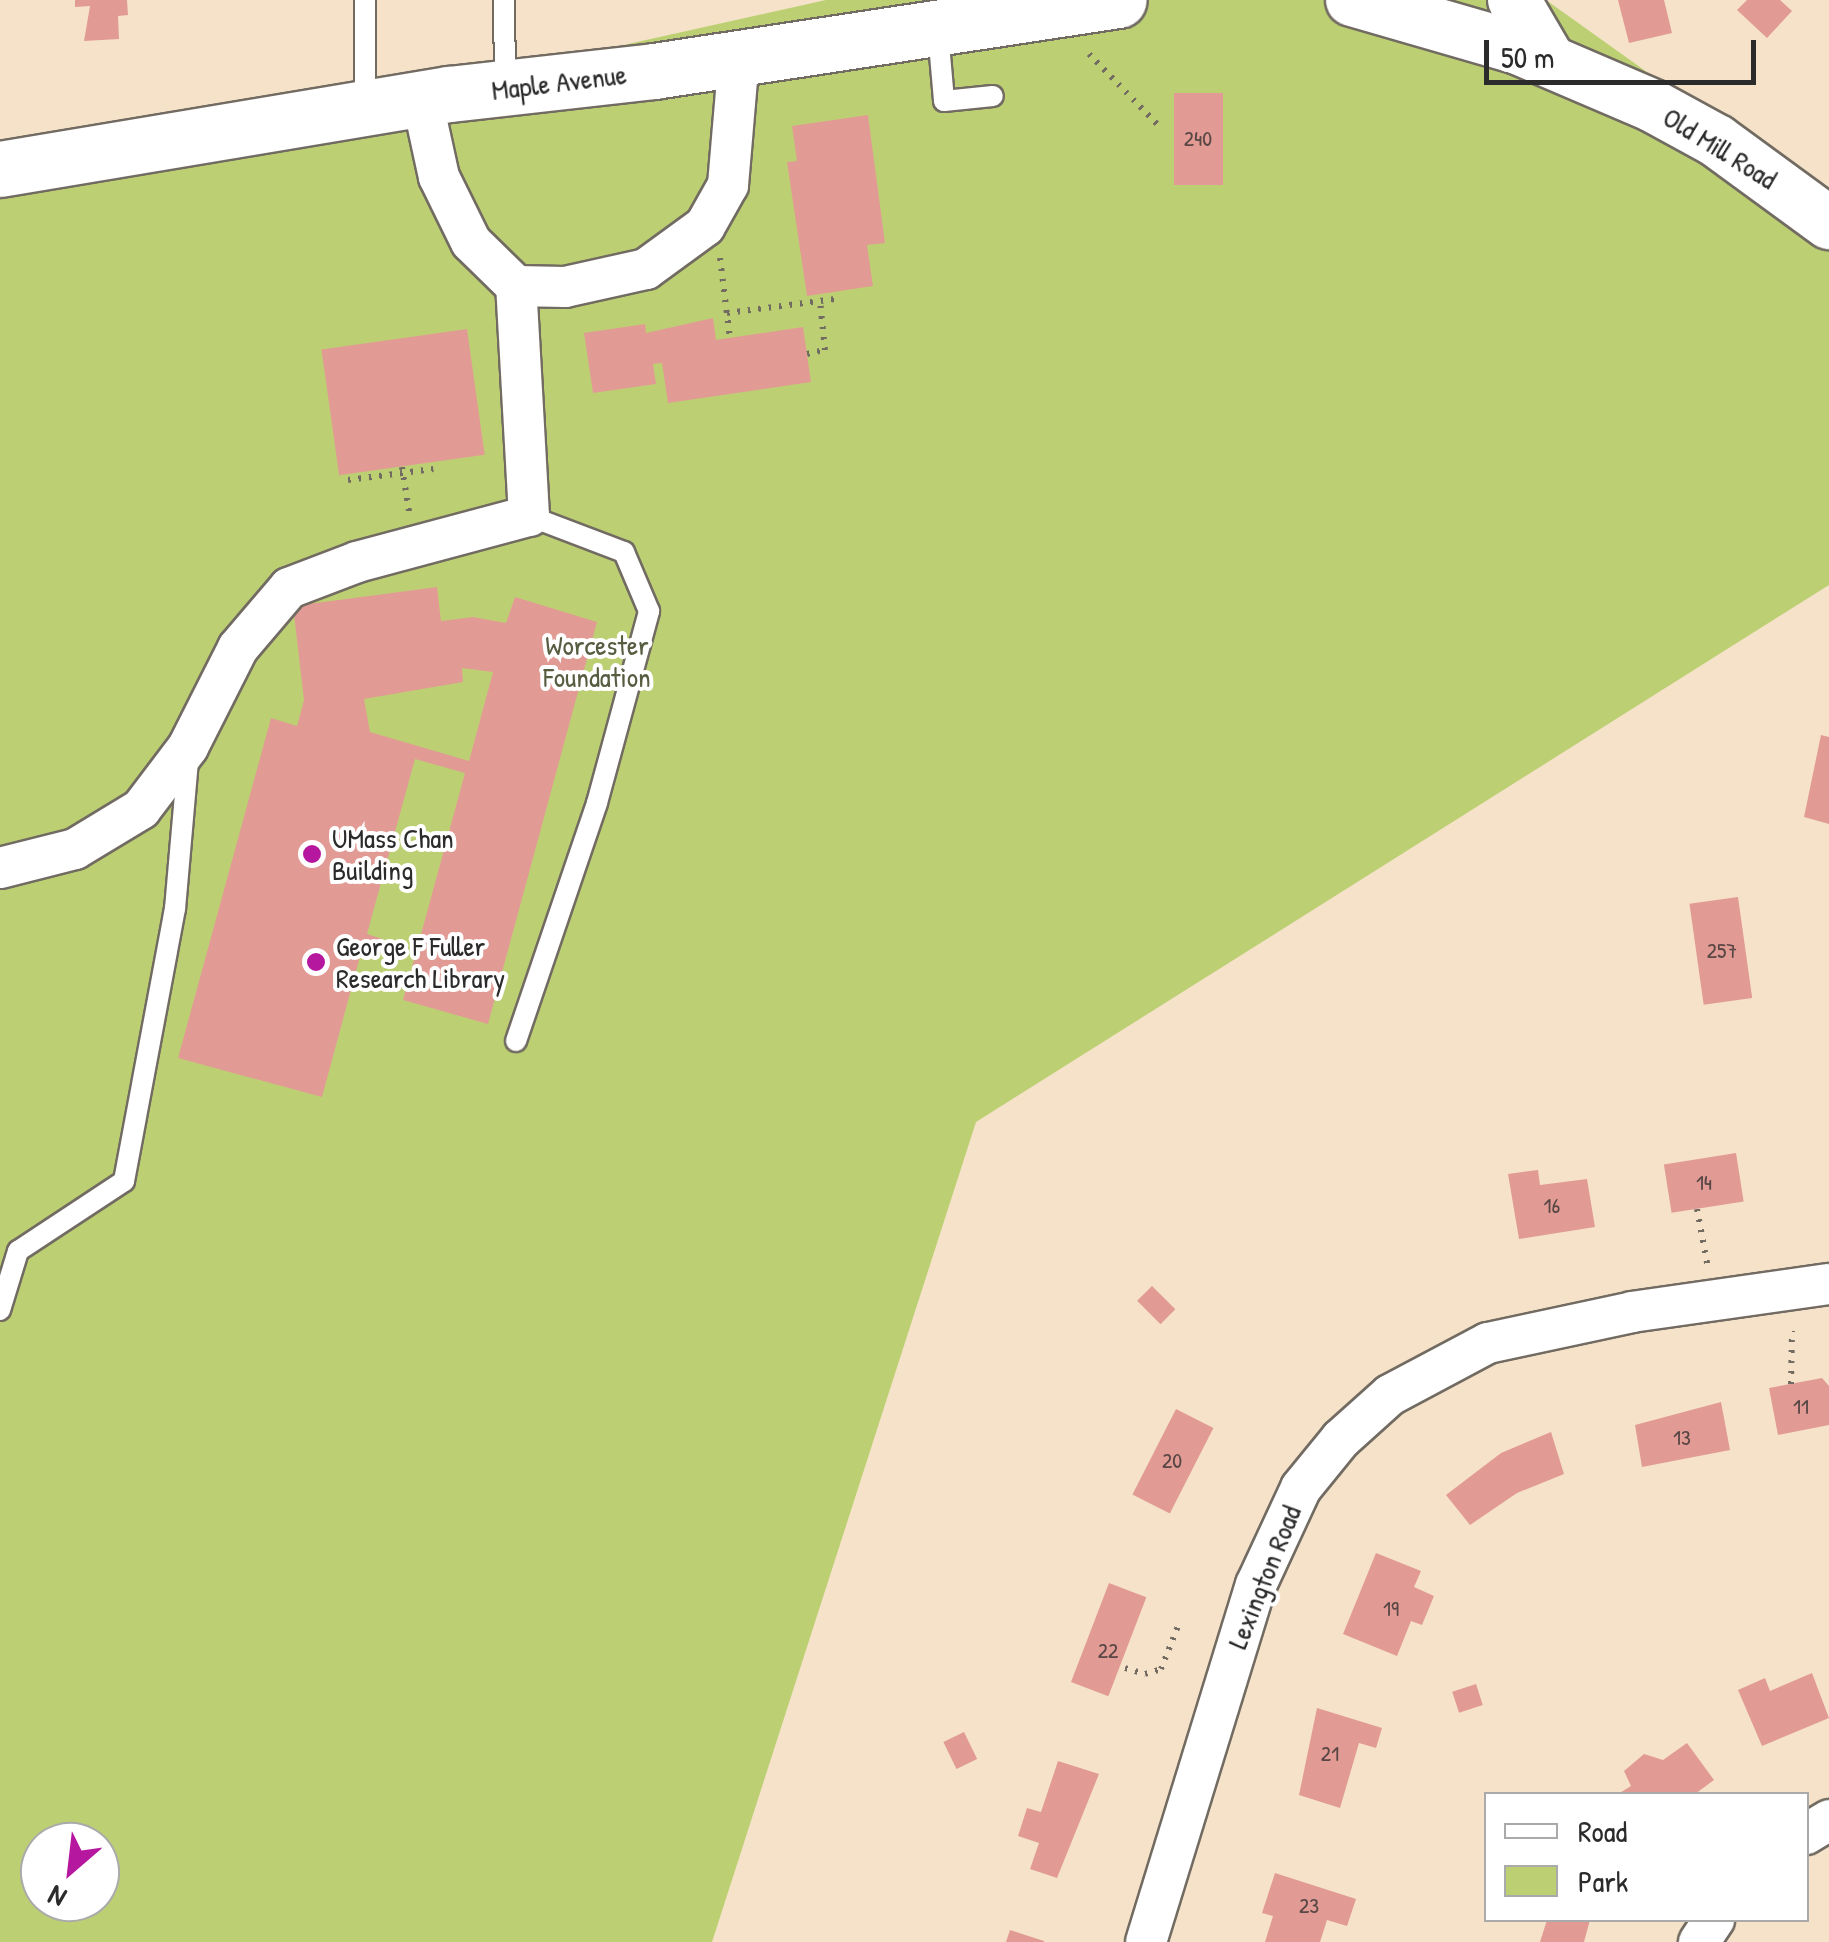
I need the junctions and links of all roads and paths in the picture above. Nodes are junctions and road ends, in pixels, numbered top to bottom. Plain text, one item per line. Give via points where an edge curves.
1 (365, 0) edge
2 (504, 0) edge
3 (1119, 0) edge
4 (1352, 0) edge
5 (1514, 0) edge
6 (1450, 14) edge
7 (938, 24) junction
8 (1089, 54) dead end
9 (739, 57) junction
10 (1549, 60) junction
11 (505, 88) junction
12 (993, 96) dead end
13 (422, 98) junction
14 (365, 107) junction
15 (1161, 128) dead end
16 (0, 168) edge
17 (715, 212) junction
18 (1829, 224) edge
19 (516, 286) junction
20 (836, 299) dead end
21 (820, 301) junction
22 (727, 313) junction
23 (730, 338) dead end
24 (806, 354) dead end
25 (433, 468) dead end
26 (348, 480) dead end
27 (529, 516) junction
28 (188, 747) junction
29 (0, 868) edge
30 (516, 1041) dead end
31 (1697, 1209) dead end
32 (1709, 1269) dead end
33 (1829, 1284) edge
34 (0, 1310) edge
35 (1792, 1331) dead end
36 (1792, 1384) dead end
37 (1178, 1626) dead end
38 (1126, 1668) dead end
39 (1146, 1942) edge

1 - 14 lane
2 - 11 lane
3 - 7 main road, Maple Avenue
4 - 6 street, Old Mill Road
5 - 10 street
6 - 10 street, Old Mill Road
7 - 9 main road, Maple Avenue
7 - 12 lane via 944,101
8 - 15 path
9 - 11 main road, Maple Avenue
9 - 17 street via 732,159
10 - 18 street, Old Mill Road via 1717,141
11 - 13 main road, Maple Avenue
13 - 14 main road, Maple Avenue
13 - 19 street via 454,214 492,269
14 - 16 main road, Maple Avenue
17 - 19 street via 689,243 646,269 565,287
17 - 22 path
19 - 27 street
20 - 21 path
21 - 22 path
21 - 24 path via 825,350
22 - 23 path
25 - 26 path
27 - 28 street via 382,554 289,588 238,648
27 - 30 lane via 624,552 649,612 597,803
28 - 29 street via 141,809 110,831 38,862
28 - 34 lane via 176,909 124,1181 18,1251
31 - 32 path
33 - 39 street, Lexington Road via 1632,1312 1488,1343 1390,1395 1341,1439 1301,1488 1256,1585
35 - 36 path
37 - 38 path via 1162,1669 1146,1674

